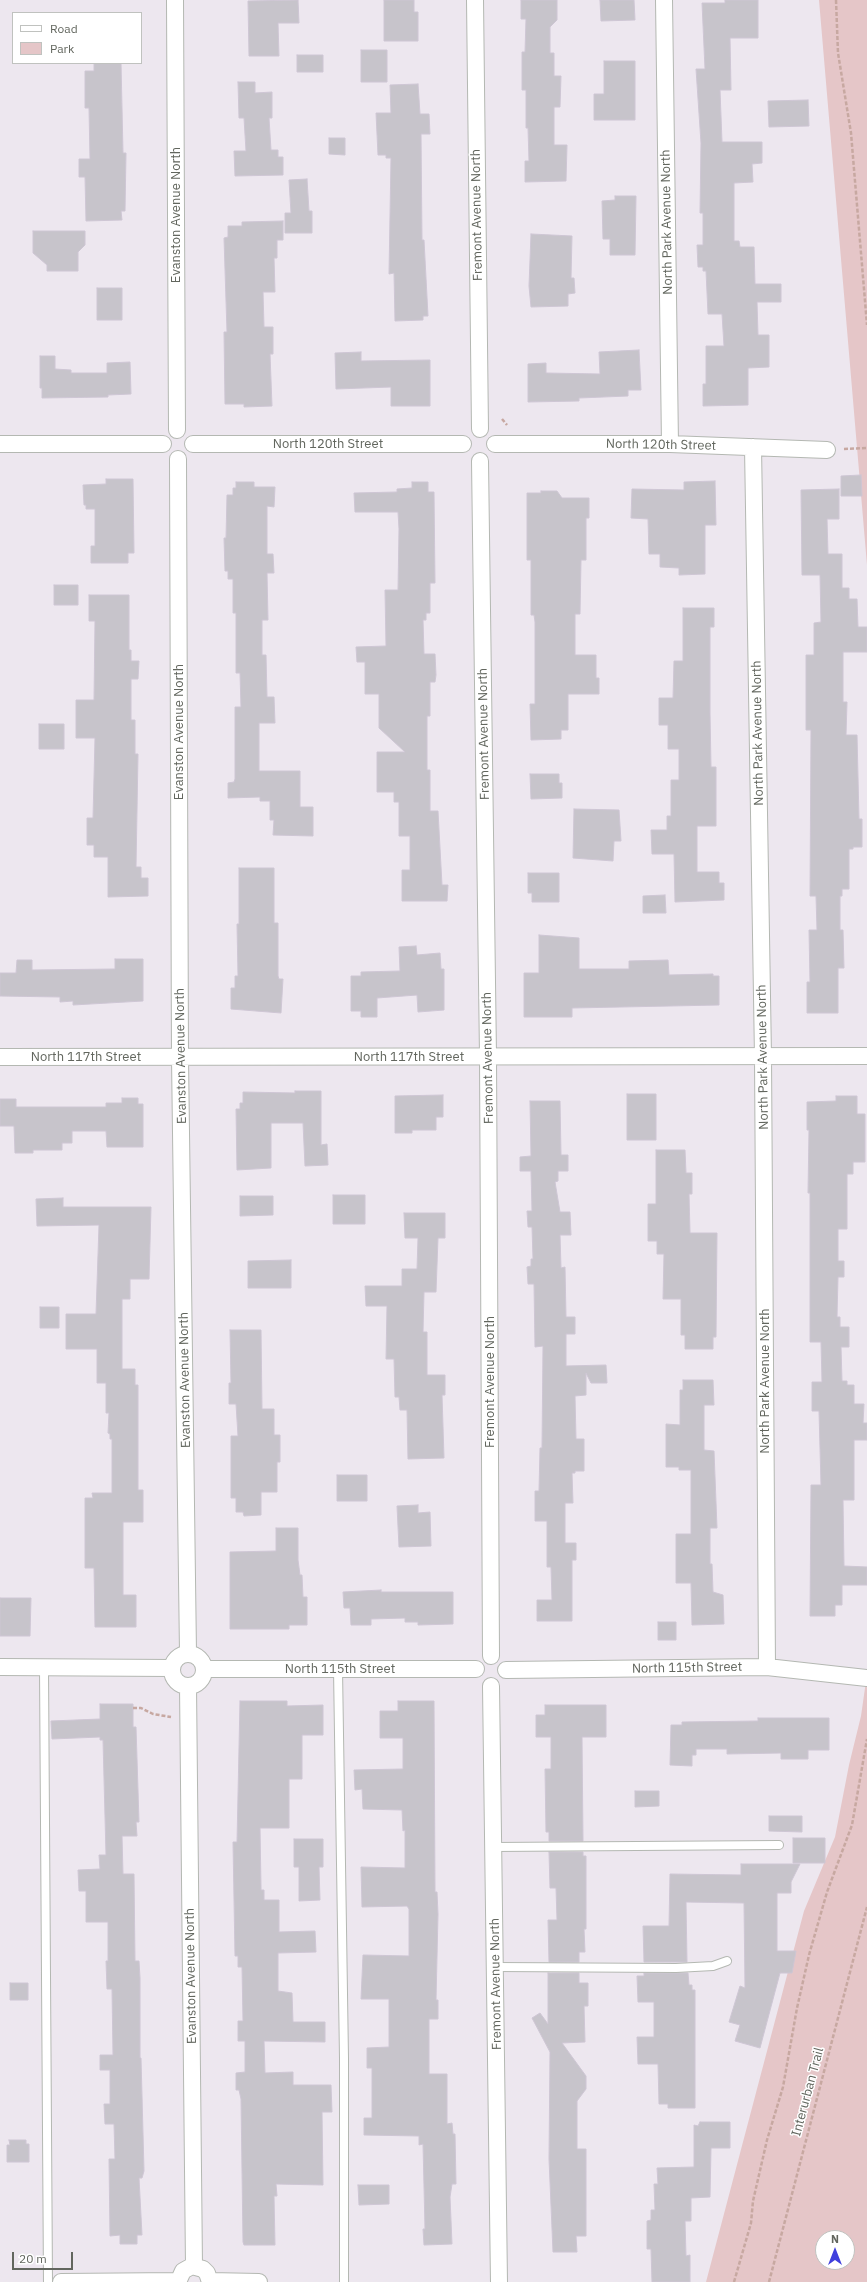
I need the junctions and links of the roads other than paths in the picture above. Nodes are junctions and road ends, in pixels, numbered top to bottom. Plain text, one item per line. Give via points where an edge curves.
1 (175, 0) edge
2 (474, 0) edge
3 (664, 0) edge
4 (480, 429) junction
5 (177, 430) junction
6 (0, 444) edge
7 (163, 444) junction
8 (193, 444) junction
9 (464, 444) junction
10 (495, 444) junction
11 (670, 444) junction
12 (753, 447) junction
13 (827, 450) road end
14 (178, 460) junction
15 (480, 461) junction
16 (488, 1056) junction
17 (867, 1056) edge
18 (0, 1057) edge
19 (763, 1057) junction
20 (180, 1058) junction
21 (188, 1653) junction
22 (491, 1656) junction
23 (0, 1667) edge
24 (767, 1667) junction
25 (44, 1668) junction
26 (172, 1668) junction
27 (338, 1668) junction
28 (204, 1669) junction
29 (476, 1669) junction
30 (506, 1670) junction
31 (867, 1678) edge
32 (188, 1686) junction
33 (491, 1686) junction
34 (779, 1845) dead end
35 (494, 1847) junction
36 (728, 1961) dead end
37 (496, 1967) junction
38 (194, 2266) junction
39 (178, 2281) edge
40 (210, 2281) edge
41 (48, 2282) edge
42 (61, 2282) edge
43 (259, 2282) edge
44 (344, 2282) edge
45 (499, 2282) edge

1 - 5 street, Evanston Avenue North
2 - 4 street, Fremont Avenue North
3 - 11 street, North Park Avenue North
4 - 9 street via 469,433
4 - 10 street via 492,436
5 - 7 street via 168,433
5 - 8 street via 186,432
6 - 7 street
7 - 14 street via 168,456
8 - 9 street, North 120th Street
8 - 14 street via 187,456
9 - 15 street via 468,456
10 - 11 street, North 120th Street
10 - 15 street via 492,455
11 - 12 street, North 120th Street
12 - 13 street, North 120th Street
12 - 19 street, North Park Avenue North
14 - 20 street, Evanston Avenue North
15 - 16 street, Fremont Avenue North
16 - 19 street, North 117th Street
16 - 20 street, North 117th Street
16 - 22 street, Fremont Avenue North
17 - 19 street, North 117th Street
18 - 20 street, North 117th Street
19 - 24 street, North Park Avenue North
20 - 21 street, Evanston Avenue North
21 - 26 street via 178,1657
21 - 28 street via 198,1657
22 - 29 street via 482,1659
22 - 30 street via 500,1659
23 - 25 street
24 - 30 street, North 115th Street
24 - 31 street, North 115th Street
25 - 26 street
25 - 41 lane
26 - 32 street via 176,1681
27 - 28 street, North 115th Street
27 - 29 street, North 115th Street
27 - 44 lane via 344,2058
28 - 32 street via 200,1680
29 - 33 street via 480,1681
30 - 33 street via 502,1681
32 - 38 street, Evanston Avenue North
33 - 35 street, Fremont Avenue North
34 - 35 lane
35 - 37 street, Fremont Avenue North
36 - 37 lane via 713,1966 676,1968
37 - 45 street, Fremont Avenue North
38 - 39 street via 183,2271
38 - 40 street via 203,2269
39 - 42 street
40 - 43 street

